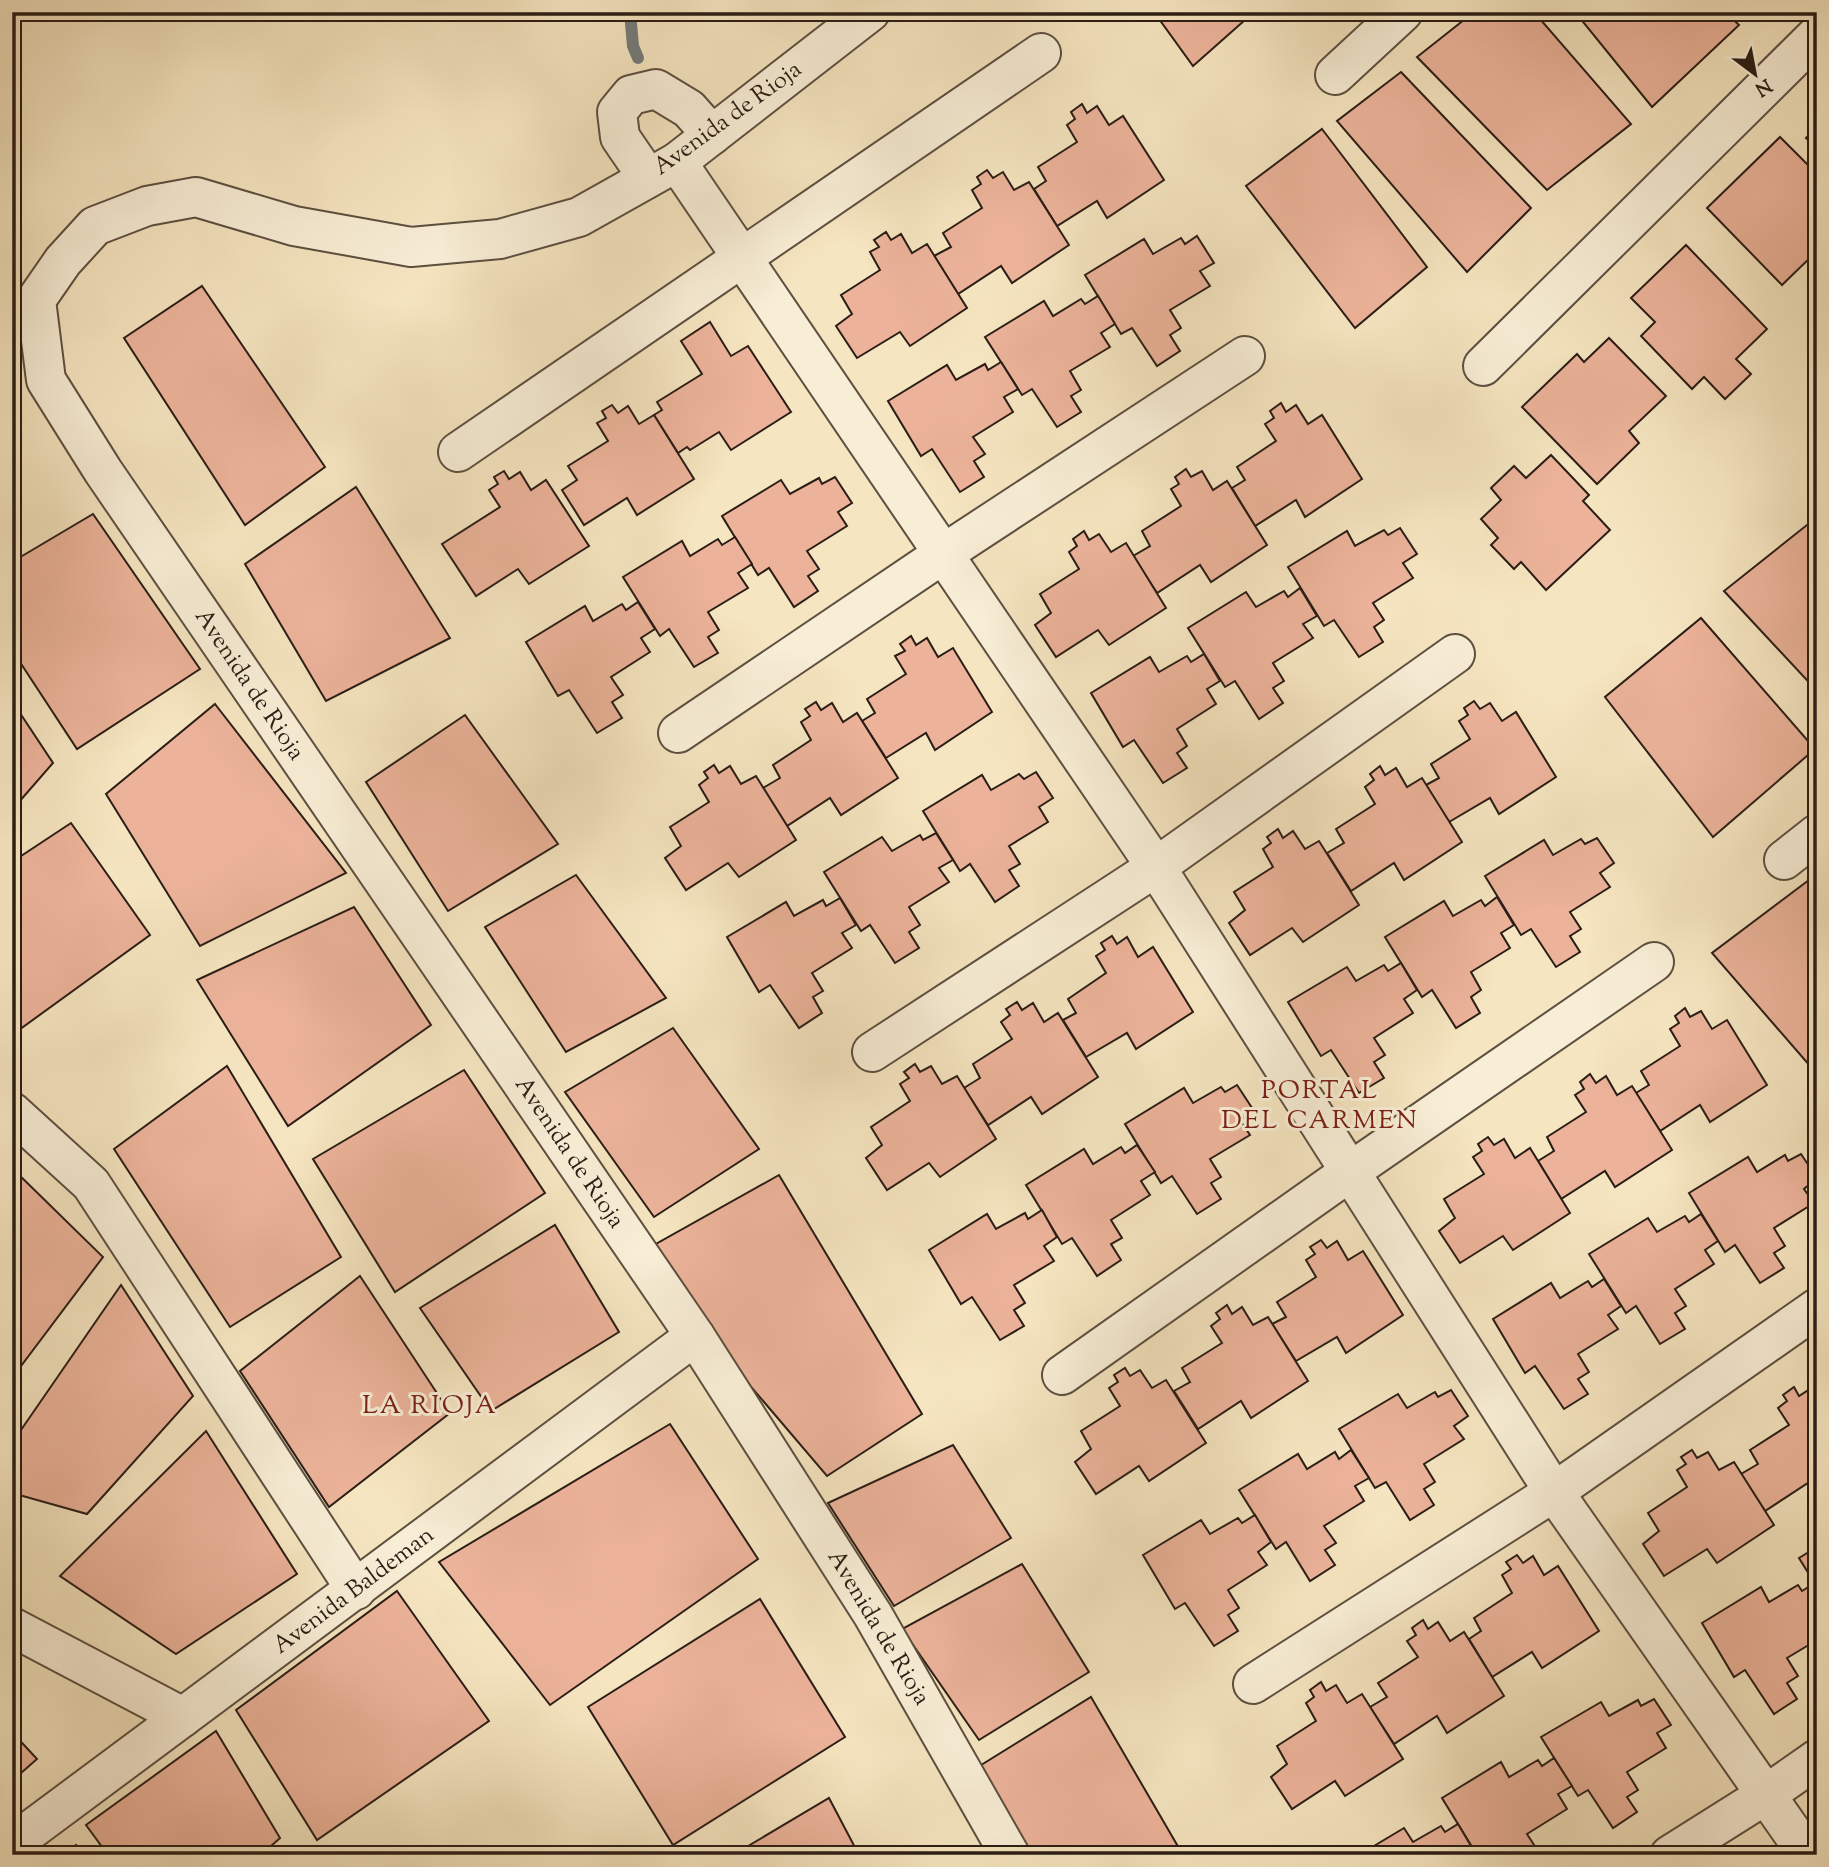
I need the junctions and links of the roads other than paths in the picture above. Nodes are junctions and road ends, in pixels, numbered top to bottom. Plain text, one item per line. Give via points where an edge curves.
1 (870, 12) edge
2 (1403, 12) edge
3 (1817, 35) edge
4 (1041, 53) dead end
5 (1335, 75) dead end
6 (712, 135) junction
7 (662, 170) junction
8 (742, 258) junction
9 (1245, 356) dead end
10 (1483, 366) dead end
11 (458, 452) dead end
12 (943, 554) junction
13 (1455, 654) dead end
14 (678, 733) dead end
15 (1817, 834) edge
16 (1784, 860) dead end
17 (1156, 867) junction
18 (1654, 962) dead end
19 (872, 1052) dead end
20 (12, 1112) edge
21 (1351, 1171) junction
22 (1817, 1308) edge
23 (695, 1336) junction
24 (1062, 1375) dead end
25 (1554, 1492) junction
26 (356, 1590) junction
27 (12, 1627) edge
28 (1253, 1684) dead end
29 (183, 1717) junction
30 (1817, 1759) edge
31 (1767, 1794) junction
32 (12, 1844) edge
33 (1010, 1855) edge
34 (1670, 1855) edge
35 (1808, 1855) edge

1 - 6 street, Avenida de Rioja
2 - 5 street
3 - 10 street
4 - 8 street
6 - 7 street, Avenida de Rioja
6 - 7 street via 689,109 656,89 631,95 617,112 620,137
7 - 8 street
7 - 23 street, Avenida de Rioja via 579,217 500,239 411,247 293,226 196,197 147,206 95,226 36,300 46,380 103,471
8 - 11 street
8 - 12 street
9 - 12 street
12 - 14 street
12 - 17 street
13 - 17 street
15 - 16 street
17 - 19 street
17 - 21 street
18 - 21 street
20 - 26 street via 91,1184
21 - 24 street
21 - 25 street
22 - 25 street
23 - 26 street, Avenida Baldeman
23 - 33 street, Avenida de Rioja via 873,1615
25 - 28 street
25 - 31 street
26 - 29 street, Avenida Baldeman
27 - 29 street
29 - 32 street, Avenida Baldeman
30 - 31 street
31 - 34 street
31 - 35 street

